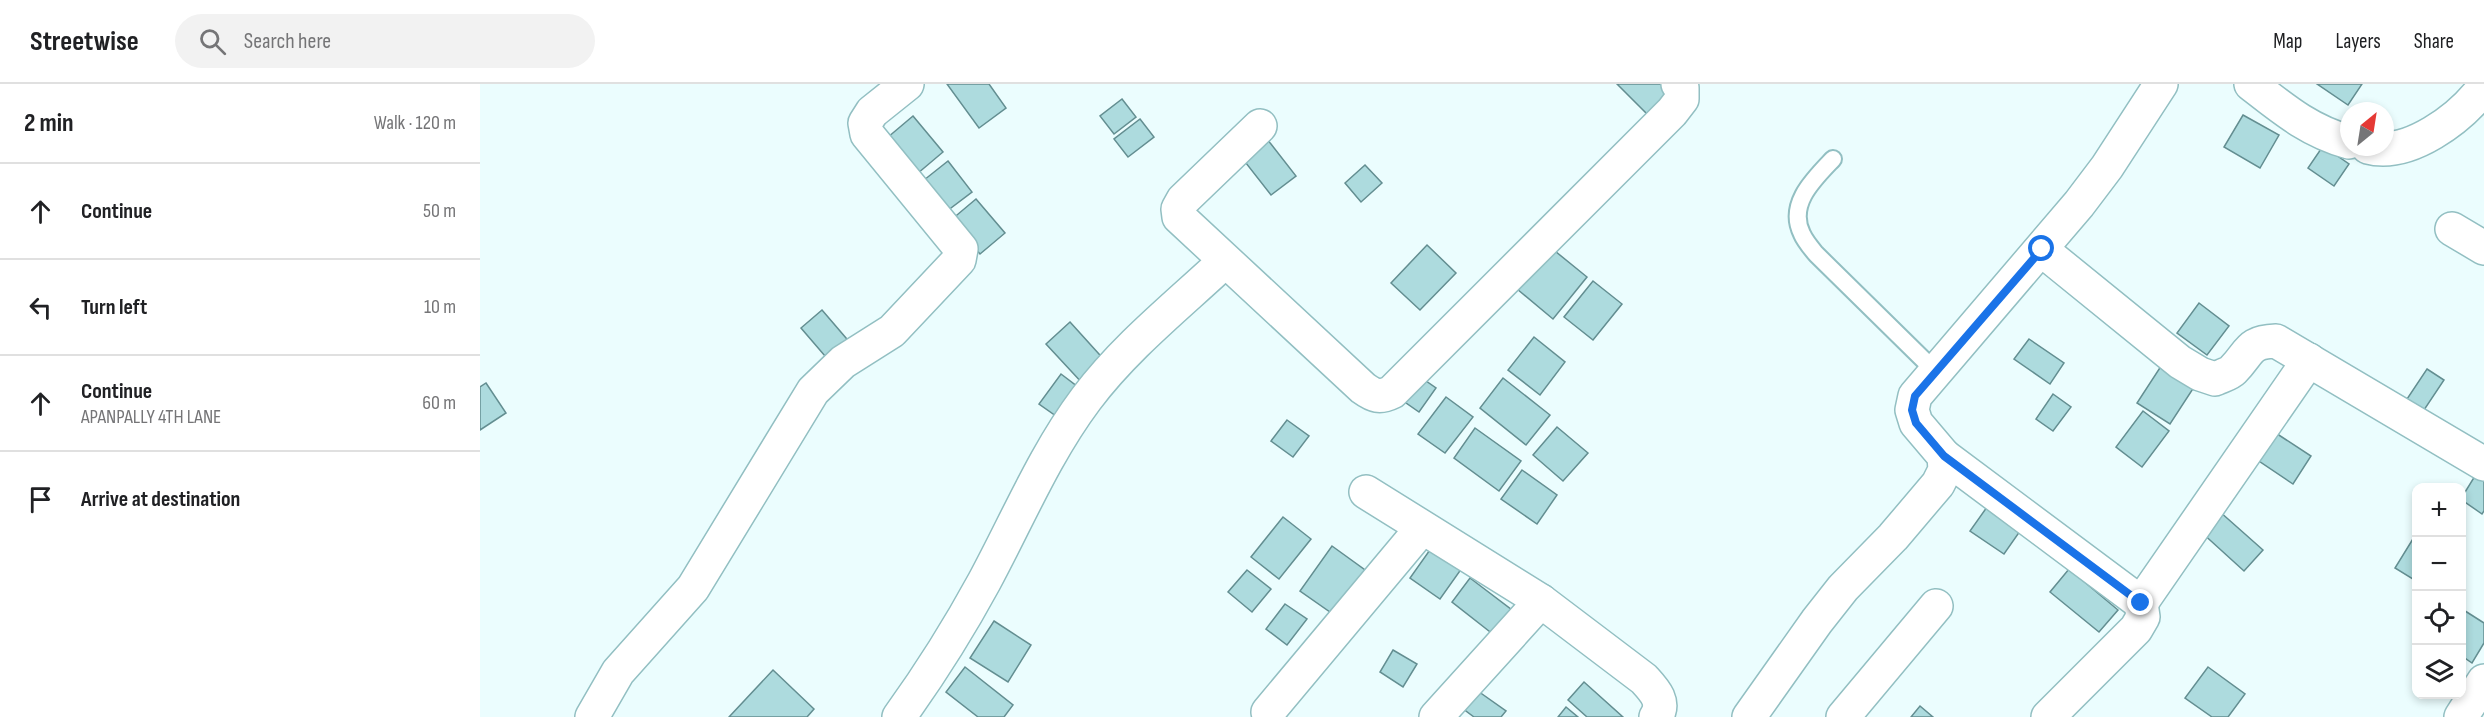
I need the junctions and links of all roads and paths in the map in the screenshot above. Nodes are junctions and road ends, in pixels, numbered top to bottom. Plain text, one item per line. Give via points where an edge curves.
1 (907, 84) edge
2 (1678, 84) edge
3 (2161, 84) edge
4 (2251, 84) edge
5 (2479, 90) edge
6 (1260, 126) dead end
7 (2340, 139) edge
8 (2394, 146) edge
9 (1833, 159) dead end
10 (2452, 229) dead end
11 (2484, 248) edge
12 (2042, 249) junction
13 (1225, 261) junction
14 (2309, 360) junction
15 (1936, 372) junction
16 (1944, 456) junction
17 (2484, 464) edge
18 (1366, 492) dead end
19 (1422, 528) junction
20 (1541, 601) junction
21 (2141, 603) junction
22 (1936, 606) dead end
23 (2484, 681) edge
24 (1268, 712) dead end
25 (592, 717) edge
26 (899, 717) edge
27 (1436, 717) edge
28 (1656, 717) edge
29 (1749, 717) edge
30 (1843, 717) edge
31 (2048, 717) edge
32 (2461, 717) edge

1 - 25 street via 872,112 865,123 867,134 961,249 959,260 892,331 843,362 813,391 693,588 618,672
2 - 13 street via 1682,99 1672,112 1401,384 1383,396 1363,388
3 - 12 street via 2107,167
4 - 7 street via 2296,119
5 - 8 street via 2461,114 2439,130
6 - 13 street via 1178,208 1179,217
9 - 15 lane via 1808,187 1798,207 1802,234 1816,254
10 - 11 street
12 - 14 street via 2200,374 2215,379 2232,371 2259,342 2277,341
12 - 15 street
13 - 26 street via 1131,348 1086,399 1043,466 983,584
14 - 17 street
14 - 21 street
15 - 16 street via 1915,396 1912,410 1916,423
16 - 21 street
16 - 29 street via 1945,470 1938,484 1843,588
18 - 19 street
19 - 20 street
19 - 24 street
20 - 27 street
20 - 28 street via 1649,685 1660,702
21 - 31 street via 2143,617 2136,629
22 - 30 street
23 - 32 street

